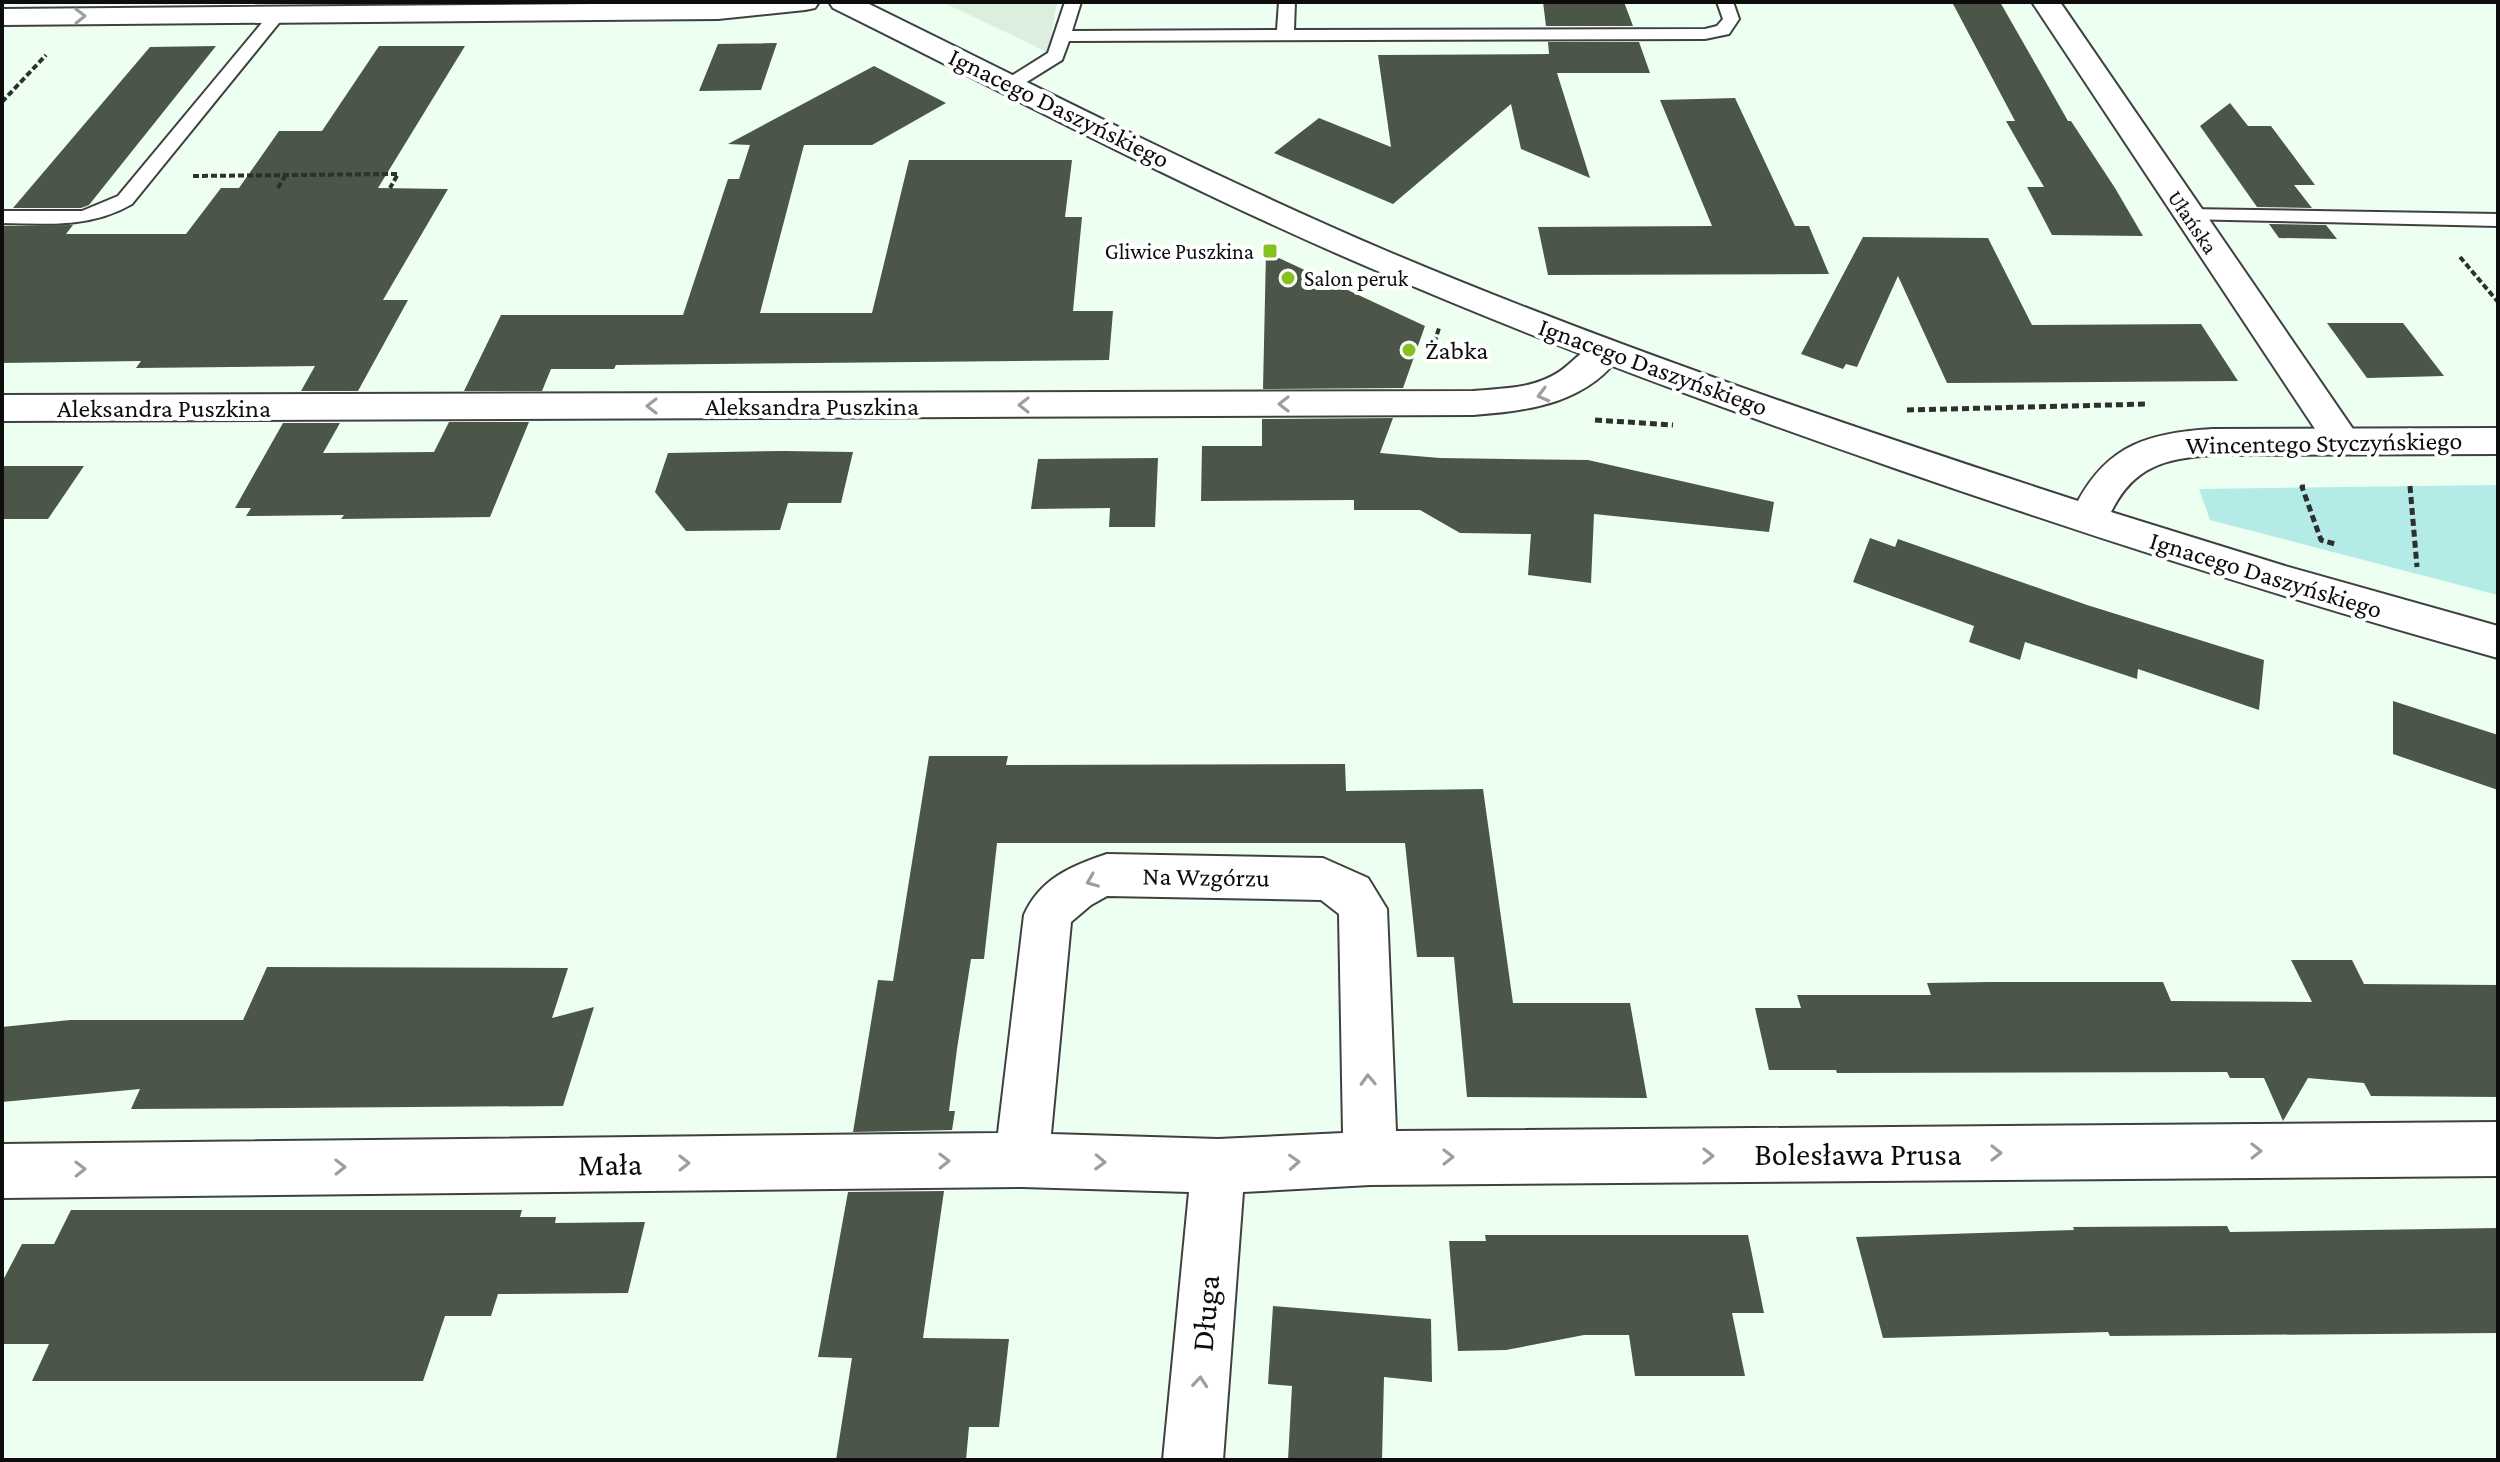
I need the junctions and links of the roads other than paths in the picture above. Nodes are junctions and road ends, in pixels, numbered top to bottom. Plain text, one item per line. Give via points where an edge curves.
1 (805, 2) edge
2 (843, 2) edge
3 (1073, 2) edge
4 (1287, 2) edge
5 (1725, 2) edge
6 (2046, 2) edge
7 (277, 15) junction
8 (2, 17) edge
9 (1285, 34) junction
10 (1060, 36) junction
11 (1011, 84) junction
12 (2188, 215) junction
13 (2, 217) edge
14 (2498, 220) edge
15 (1605, 351) junction
16 (2, 408) edge
17 (2342, 441) junction
18 (2498, 441) edge
19 (2088, 520) junction
20 (2498, 642) edge
21 (2498, 1149) edge
22 (1370, 1158) junction
23 (1022, 1160) junction
24 (1218, 1166) junction
25 (2, 1171) edge
26 (1193, 1460) edge

1 - 7 street via 718,11
2 - 11 street, Ignacego Daszyńskiego
3 - 10 lane
4 - 9 lane
5 - 9 lane via 1731,19 1723,30 1705,34
6 - 12 street, Ułańska
8 -> 7 street
7 - 13 lane via 125,200 97,215
9 - 10 lane
10 - 11 lane via 1056,56
11 - 15 street, Ignacego Daszyńskiego via 1281,217
12 - 14 lane
12 - 17 street, Ułańska
15 -> 16 street, Aleksandra Puszkina via 1555,392 1473,403
15 - 19 street, Ignacego Daszyńskiego
17 - 18 street, Wincentego Styczyńskiego
17 - 19 street, Wincentego Styczyńskiego via 2212,442 2157,450 2112,477
19 - 20 street, Ignacego Daszyńskiego via 2352,603
22 -> 21 street, Bolesława Prusa
22 -> 23 street, Na Wzgórzu via 1363,909 1355,895 1323,879 1107,875 1062,896 1048,915
24 -> 22 street, Bolesława Prusa
23 -> 24 street, Mała
25 -> 23 street, Mała
26 -> 24 street, Długa

